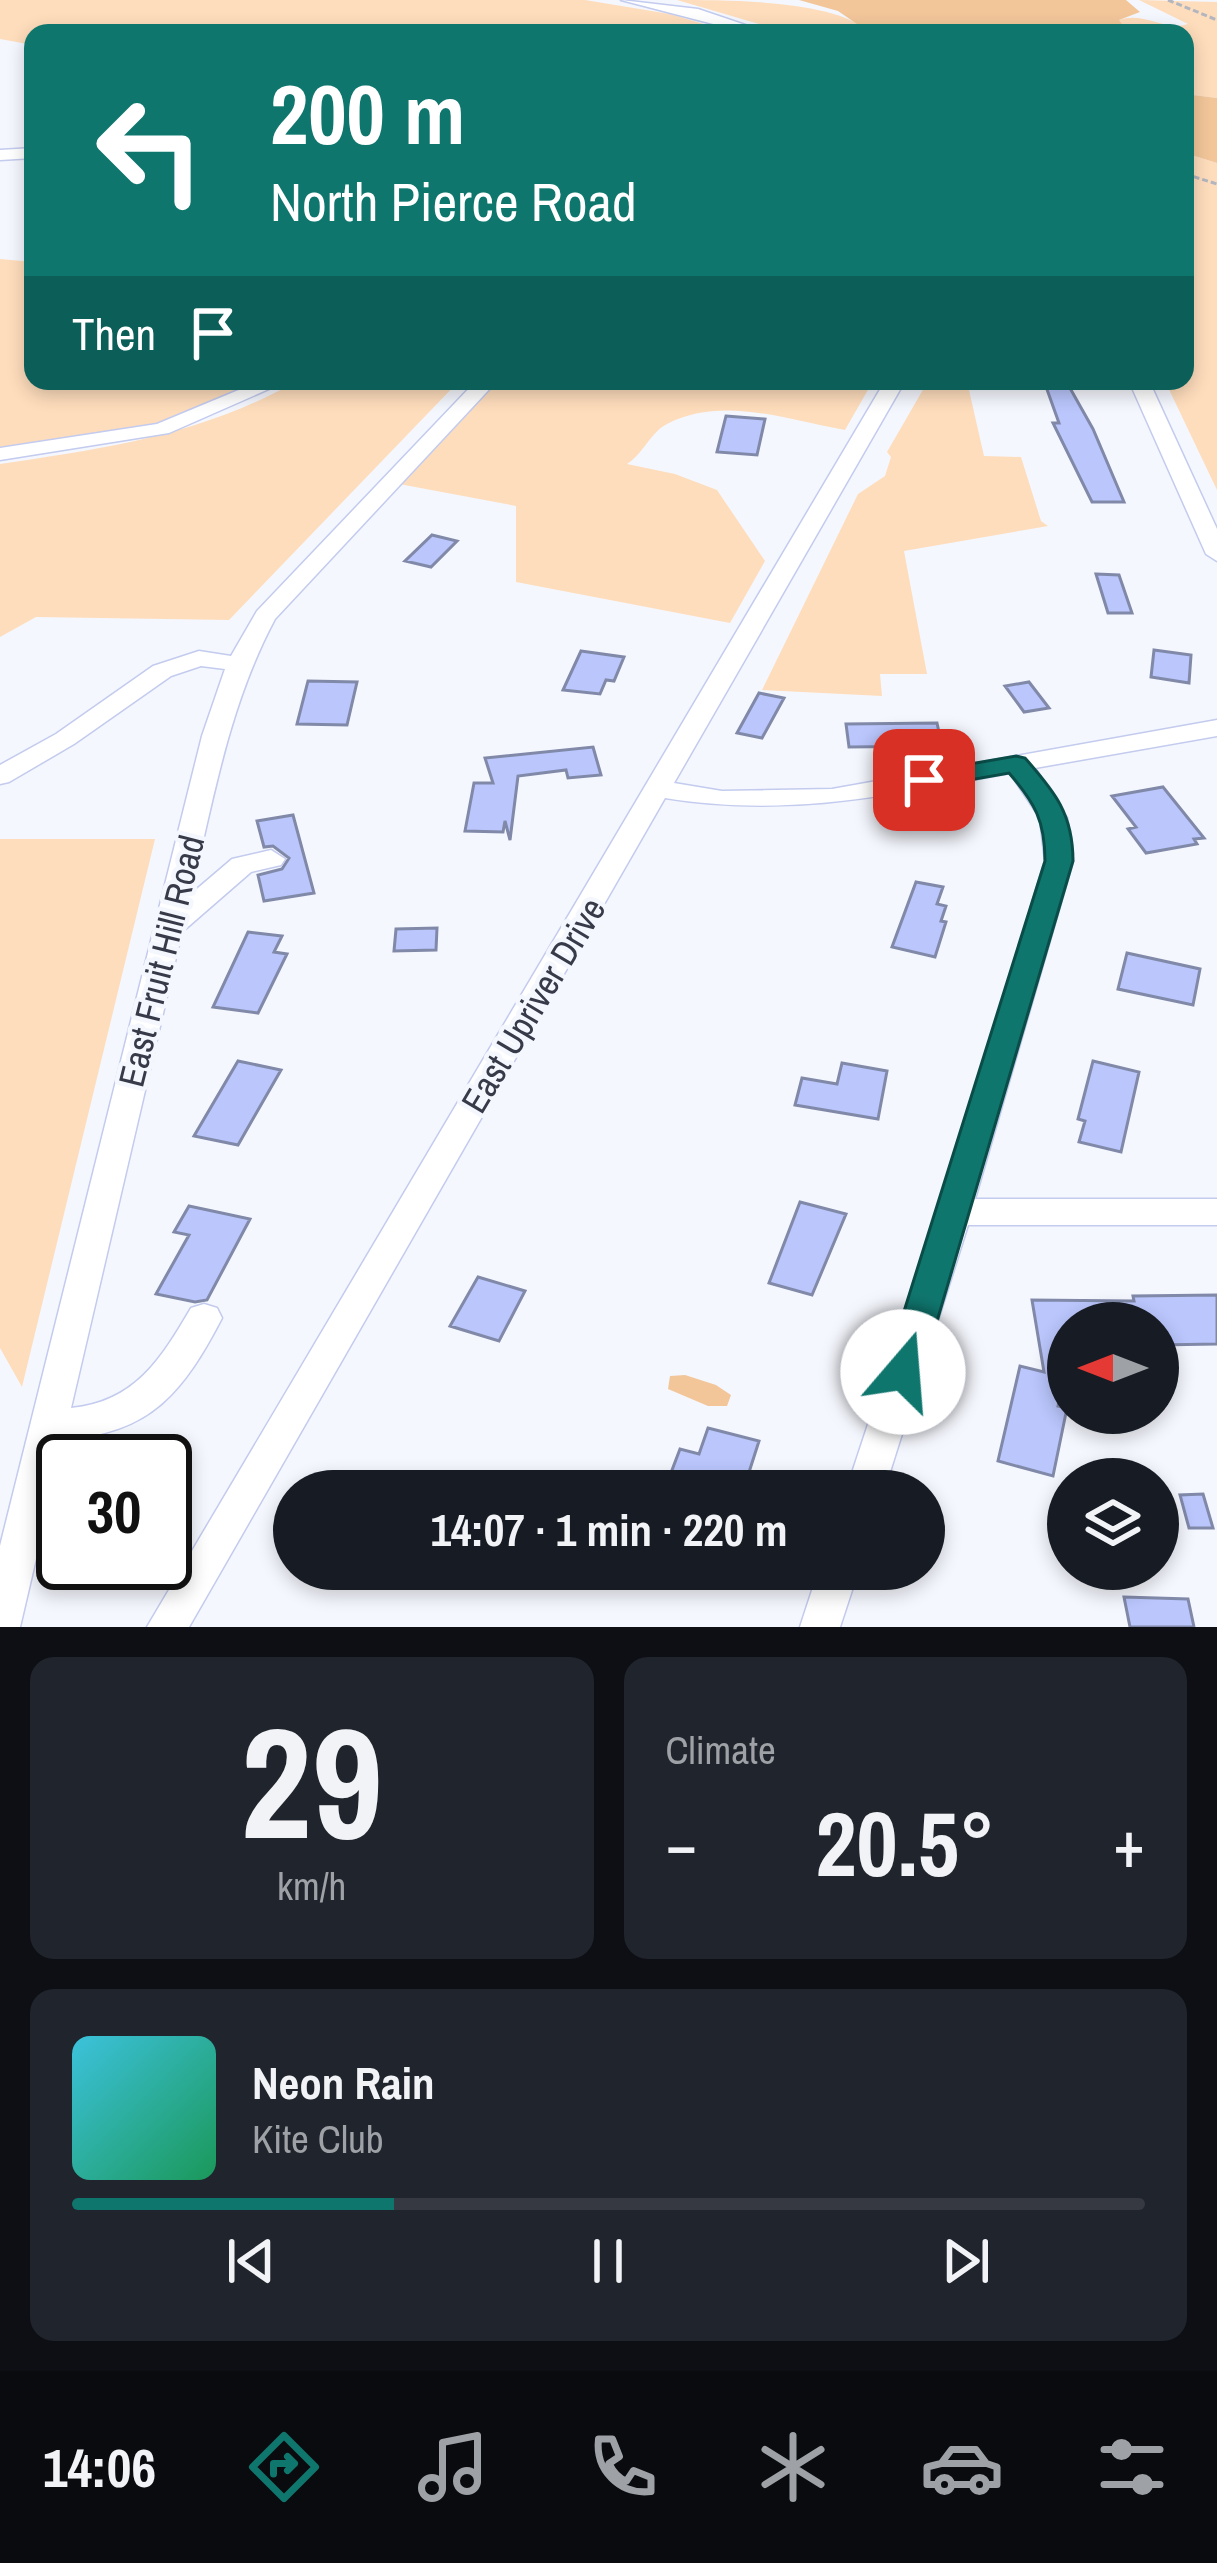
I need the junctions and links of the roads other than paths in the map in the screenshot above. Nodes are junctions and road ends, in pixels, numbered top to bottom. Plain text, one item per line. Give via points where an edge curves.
1 (628, 0) edge
2 (733, 24) edge
3 (256, 390) edge
4 (478, 390) edge
5 (890, 390) edge
6 (1143, 390) edge
7 (0, 454) edge
8 (1217, 554) edge
9 (239, 664) junction
10 (1217, 728) edge
11 (1016, 764) junction
12 (0, 776) edge
13 (660, 789) junction
14 (271, 859) dead end
15 (170, 927) junction
16 (955, 1212) junction
17 (1217, 1212) edge
18 (204, 1318) dead end
19 (47, 1425) junction
20 (872, 1470) edge
21 (832, 1590) edge
22 (0, 1627) edge
23 (166, 1627) edge
24 (820, 1627) edge

1 - 2 street
3 - 7 street via 162,429
4 - 9 street, East Fruit Hill Road via 299,576
5 - 13 street, East Upriver Drive
6 - 8 street
9 - 12 street via 199,658 162,670
9 - 15 street, East Fruit Hill Road
10 - 11 street
11 - 13 street via 784,802
11 - 16 street via 1049,802 1059,861
13 - 23 street, East Upriver Drive
14 - 15 street via 242,865
15 - 19 street, East Fruit Hill Road
16 - 17 street
16 - 20 street
18 - 19 street via 172,1374 138,1404 97,1424
19 - 22 street, East Fruit Hill Road
21 - 24 street

